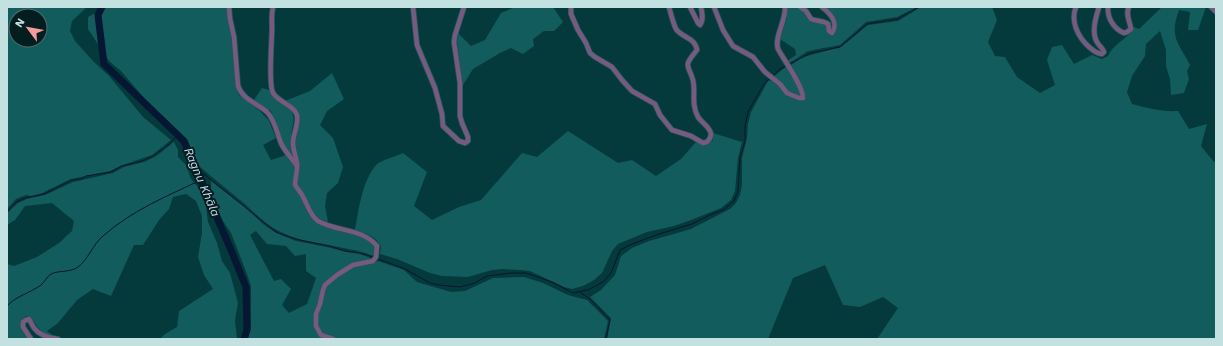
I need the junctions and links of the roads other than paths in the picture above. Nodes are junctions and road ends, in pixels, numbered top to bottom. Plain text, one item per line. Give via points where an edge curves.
1 (229, 7) edge
2 (273, 7) edge
3 (413, 7) edge
4 (464, 7) edge
5 (571, 7) edge
6 (669, 7) edge
7 (690, 7) edge
8 (701, 7) edge
9 (714, 7) edge
10 (785, 7) edge
11 (800, 7) edge
12 (822, 7) edge
13 (1076, 7) edge
14 (1099, 7) edge
15 (1108, 7) edge
16 (1129, 7) edge
17 (1211, 7) edge
18 (1216, 12) edge
19 (297, 168) junction
20 (31, 339) edge
21 (58, 339) edge
22 (333, 339) edge

1 - 19 street via 240,91 268,113 284,149
2 - 19 street via 272,92 297,115 293,143
3 - 4 street via 417,45 435,88 443,126 459,141 465,143 468,137 460,116 460,83 454,42
5 - 6 street via 571,14 590,53 612,67 632,91 655,104 672,130 691,136 702,143 707,142 710,139 710,130 696,112 693,79 688,67 688,62 697,50 696,46 676,29
7 - 8 street via 700,25 703,16
9 - 10 street via 723,30 734,46 753,57 788,93 802,98 803,94 797,81 776,44
11 - 12 street via 811,19 828,24 832,33 833,17
13 - 14 street via 1074,18 1079,35 1097,54 1102,54 1104,50 1097,44 1094,32
15 - 16 street via 1110,20 1124,33 1131,29 1127,15
17 - 18 street
19 - 22 street via 295,185 314,218 328,225 365,235 377,246 373,261 353,265 325,285 316,314 316,326 321,335
20 - 21 street via 23,326 23,322 29,319 39,332

